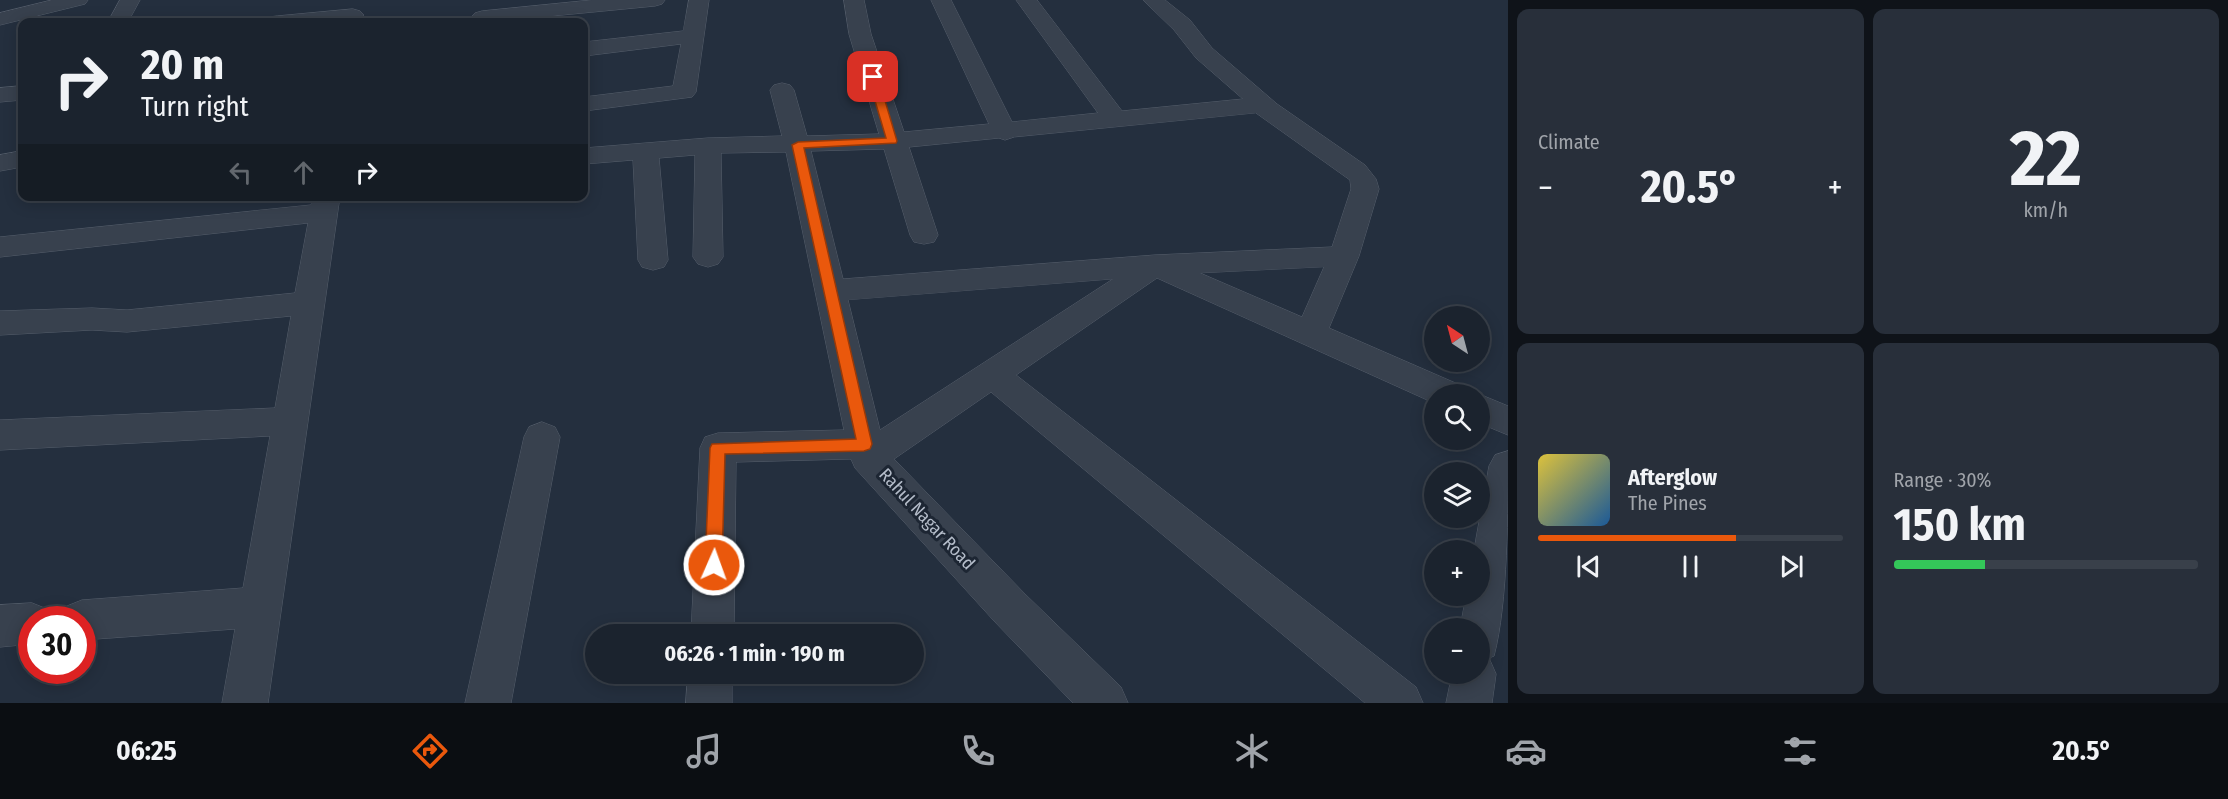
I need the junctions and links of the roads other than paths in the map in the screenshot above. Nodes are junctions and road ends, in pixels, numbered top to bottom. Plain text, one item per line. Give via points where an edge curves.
1 (78, 0) edge
2 (130, 0) edge
3 (655, 0) edge
4 (699, 0) edge
5 (854, 0) edge
6 (941, 0) edge
7 (1026, 0) edge
8 (1153, 0) edge
9 (353, 13) edge
10 (482, 13) edge
11 (120, 18) edge
12 (311, 18) edge
13 (0, 19) edge
14 (692, 36) junction
15 (588, 49) edge
16 (782, 90) dead end
17 (18, 93) edge
18 (0, 95) edge
19 (588, 104) edge
20 (1268, 108) junction
21 (1116, 120) junction
22 (1005, 132) junction
23 (892, 141) junction
24 (798, 145) junction
25 (708, 146) junction
26 (645, 150) junction
27 (588, 156) edge
28 (18, 160) edge
29 (0, 163) edge
30 (325, 205) edge
31 (924, 235) dead end
32 (0, 247) edge
33 (1344, 256) junction
34 (708, 257) dead end
35 (653, 260) dead end
36 (1155, 265) junction
37 (830, 291) junction
38 (309, 303) junction
39 (0, 323) edge
40 (1311, 334) junction
41 (992, 374) junction
42 (1425, 384) edge
43 (1490, 413) edge
44 (290, 421) junction
45 (1508, 421) edge
46 (0, 435) edge
47 (542, 437) dead end
48 (866, 451) junction
49 (1508, 466) edge
50 (261, 607) junction
51 (1483, 618) edge
52 (96, 619) edge
53 (18, 624) edge
54 (712, 624) edge
55 (0, 626) edge
56 (710, 684) edge
57 (1472, 684) edge
58 (245, 703) edge
59 (488, 703) edge
60 (709, 703) edge
61 (1105, 703) edge
62 (1400, 703) edge
63 (1469, 703) edge

1 - 13 street
2 - 11 street
3 - 10 street
4 - 14 street
5 - 23 street via 860,34
6 - 22 street
7 - 21 street
8 - 20 street
9 - 12 street
14 - 15 street
14 - 19 street via 684,92
16 - 24 street
17 - 18 street
20 - 21 street via 1254,104
20 - 33 street via 1364,179 1365,189
21 - 22 street
22 - 23 street
23 - 24 street
23 - 31 street
24 - 25 street
24 - 37 street
25 - 26 street
25 - 34 street
26 - 27 street
26 - 35 street
28 - 29 street
30 - 32 street
30 - 38 street
33 - 36 street
33 - 40 street
36 - 37 street
36 - 40 street
36 - 41 street
37 - 48 street
38 - 39 street via 113,321
38 - 44 street
40 - 42 street
41 - 48 street
41 - 62 street
43 - 45 street
44 - 46 street
44 - 50 street
47 - 59 street
48 - 54 street via 718,448
48 - 61 street, Rahul Nagar Road via 1010,608
49 - 51 street
50 - 52 street
50 - 58 street
53 - 55 street
56 - 60 street
57 - 63 street

